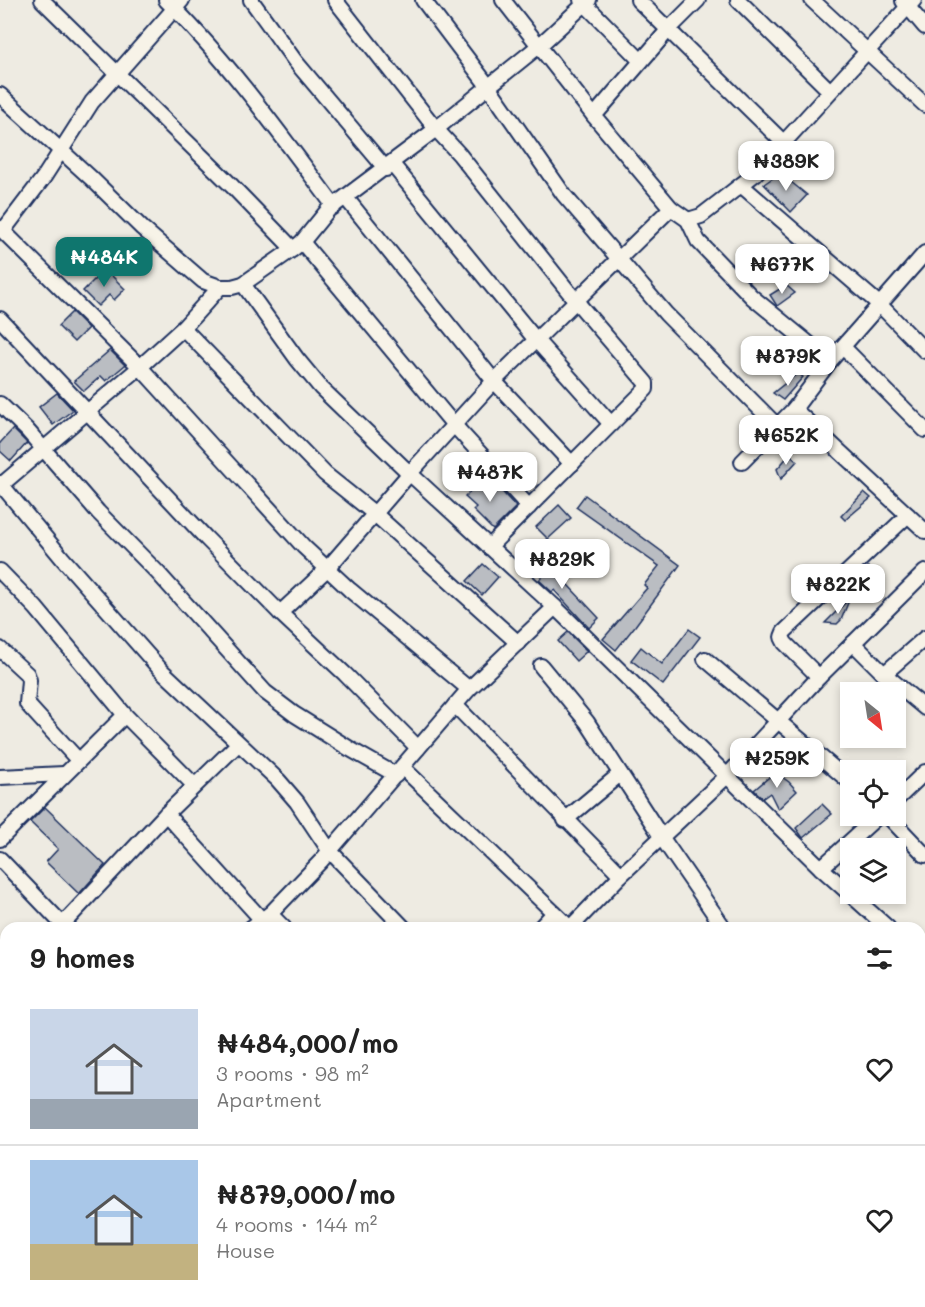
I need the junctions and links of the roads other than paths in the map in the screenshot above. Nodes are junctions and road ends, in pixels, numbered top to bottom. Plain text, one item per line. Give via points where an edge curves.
1 (42, 0) edge
2 (251, 0) edge
3 (335, 0) edge
4 (423, 0) edge
5 (503, 0) edge
6 (638, 0) edge
7 (698, 0) edge
8 (738, 0) edge
9 (812, 0) edge
10 (584, 1) edge
11 (908, 2) edge
12 (175, 3) edge
13 (925, 27) edge
14 (669, 29) junction
15 (540, 45) junction
16 (867, 50) junction
17 (641, 61) junction
18 (118, 72) junction
19 (488, 86) junction
20 (830, 91) junction
21 (0, 95) edge
22 (925, 105) edge
23 (594, 116) junction
24 (436, 129) junction
25 (784, 142) junction
26 (61, 150) junction
27 (389, 166) junction
28 (741, 185) junction
29 (346, 198) junction
30 (334, 206) junction
31 (671, 208) junction
32 (688, 220) junction
33 (2, 230) edge
34 (298, 245) junction
35 (925, 254) edge
36 (620, 258) junction
37 (243, 284) junction
38 (220, 287) junction
39 (576, 301) junction
40 (879, 304) junction
41 (0, 319) edge
42 (183, 328) junction
43 (536, 340) junction
44 (843, 347) junction
45 (925, 351) edge
46 (830, 361) junction
47 (140, 367) junction
48 (494, 381) junction
49 (0, 404) edge
50 (794, 409) junction
51 (87, 412) junction
52 (611, 424) junction
53 (454, 425) junction
54 (777, 426) junction
55 (925, 430) edge
56 (44, 448) junction
57 (742, 462) dead end
58 (572, 464) junction
59 (410, 473) junction
60 (0, 484) edge
61 (529, 507) junction
62 (375, 514) junction
63 (908, 515) junction
64 (925, 531) edge
65 (489, 547) junction
66 (327, 569) junction
67 (0, 571) edge
68 (925, 572) edge
69 (555, 607) junction
70 (280, 613) junction
71 (925, 638) edge
72 (518, 643) junction
73 (853, 643) junction
74 (0, 649) edge
75 (705, 659) dead end
76 (541, 666) dead end
77 (884, 674) junction
78 (819, 677) junction
79 (469, 689) junction
80 (455, 705) junction
81 (925, 708) edge
82 (125, 715) junction
83 (780, 721) junction
84 (238, 744) junction
85 (418, 748) junction
86 (78, 760) junction
87 (399, 771) junction
88 (840, 773) edge
89 (64, 774) junction
90 (620, 774) junction
91 (0, 777) edge
92 (726, 777) junction
93 (923, 778) edge
94 (194, 786) junction
95 (906, 792) edge
96 (166, 814) junction
97 (565, 820) junction
98 (867, 826) edge
99 (897, 826) edge
100 (662, 838) junction
101 (0, 839) edge
102 (329, 850) junction
103 (925, 855) edge
104 (0, 859) edge
105 (821, 868) junction
106 (621, 875) junction
107 (554, 913) junction
108 (261, 921) edge
109 (59, 922) edge
110 (69, 922) edge
111 (398, 922) edge
112 (546, 922) edge
113 (564, 922) edge
114 (576, 922) edge
115 (720, 922) edge
116 (881, 922) edge

1 - 18 street
2 - 27 street via 295,61
3 - 24 street
4 - 19 street
5 - 15 street
6 - 14 street
7 - 14 street
8 - 20 street
9 - 16 street
10 - 15 street
10 - 17 street
11 - 13 street
11 - 16 street
12 - 18 street
12 - 30 street via 265,113
14 - 17 street
14 - 25 street
15 - 19 street
15 - 23 street
16 - 20 street
16 - 22 street
17 - 23 street
18 - 26 street via 92,102
18 - 34 street
19 - 24 street
19 - 36 street via 564,195
20 - 25 street
21 - 26 street
23 - 31 street
24 - 27 street
24 - 39 street
25 - 28 street
26 - 33 street
26 - 38 street via 203,281
27 - 29 street
27 - 43 street
28 - 32 street via 701,216
28 - 40 street
29 - 30 street
29 - 48 street
30 - 34 street
31 - 32 street
31 - 36 street
32 - 46 street via 698,241 752,297
33 - 47 street
34 - 37 street
34 - 53 street
35 - 40 street
36 - 39 street
36 - 54 street via 666,314
37 - 38 street
37 - 59 street via 321,388
38 - 42 street
39 - 43 street
39 - 52 street via 646,383 646,389
40 - 44 street
40 - 45 street
41 - 51 street
42 - 47 street
42 - 62 street via 300,450
43 - 48 street
43 - 52 street
44 - 46 street
44 - 55 street
46 - 50 street
47 - 51 street
47 - 66 street
48 - 53 street
48 - 58 street
49 - 56 street
50 - 54 street
50 - 63 street
51 - 56 street
51 - 70 street
52 - 58 street
53 - 59 street
53 - 61 street
54 - 57 street
56 - 60 street
56 - 87 street via 265,692 350,749
58 - 61 street
59 - 62 street
59 - 65 street
60 - 84 street via 160,669
61 - 65 street
62 - 66 street
62 - 72 street
63 - 64 street
63 - 78 street via 784,632 785,643
65 - 69 street
66 - 70 street
66 - 79 street
67 - 82 street
68 - 73 street
69 - 72 street
69 - 92 street
70 - 85 street
71 - 77 street
72 - 79 street
73 - 77 street
73 - 78 street
74 - 86 street via 30,680 27,704
75 - 83 street
76 - 90 street via 587,722
77 - 81 street
78 - 83 street
79 - 80 street
80 - 85 street
80 - 97 street
82 - 86 street
82 - 94 street
83 - 88 street
83 - 92 street
84 - 94 street
84 - 102 street via 297,802
85 - 87 street
86 - 89 street
87 - 102 street
87 - 107 street
89 - 91 street
89 - 101 street
90 - 97 street
90 - 100 street
92 - 100 street
92 - 105 street
93 - 95 street
94 - 96 street
96 - 108 street
96 - 110 street
97 - 106 street
98 - 105 street
99 - 103 street
100 - 106 street
100 - 115 street
102 - 108 street
102 - 111 street
104 - 109 street
105 - 116 street
106 - 114 street
107 - 112 street
107 - 113 street

